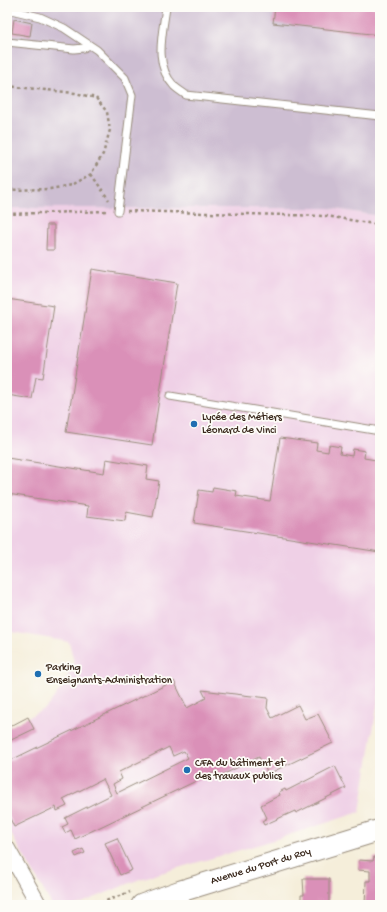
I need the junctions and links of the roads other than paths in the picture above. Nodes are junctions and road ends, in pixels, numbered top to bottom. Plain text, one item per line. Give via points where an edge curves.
1 (166, 7) edge
2 (7, 9) edge
3 (7, 42) edge
4 (89, 44) junction
5 (380, 116) edge
6 (118, 211) road end
7 (170, 396) dead end
8 (380, 431) edge
9 (380, 830) edge
10 (7, 848) edge
11 (151, 903) edge
12 (39, 905) edge

1 - 5 lane via 160,54 162,67 174,86 186,96
2 - 4 lane via 40,17
3 - 4 lane via 74,48 84,48
4 - 6 lane via 125,78 132,95
7 - 8 lane
9 - 11 street, Avenue du Port du Roy
10 - 12 street

